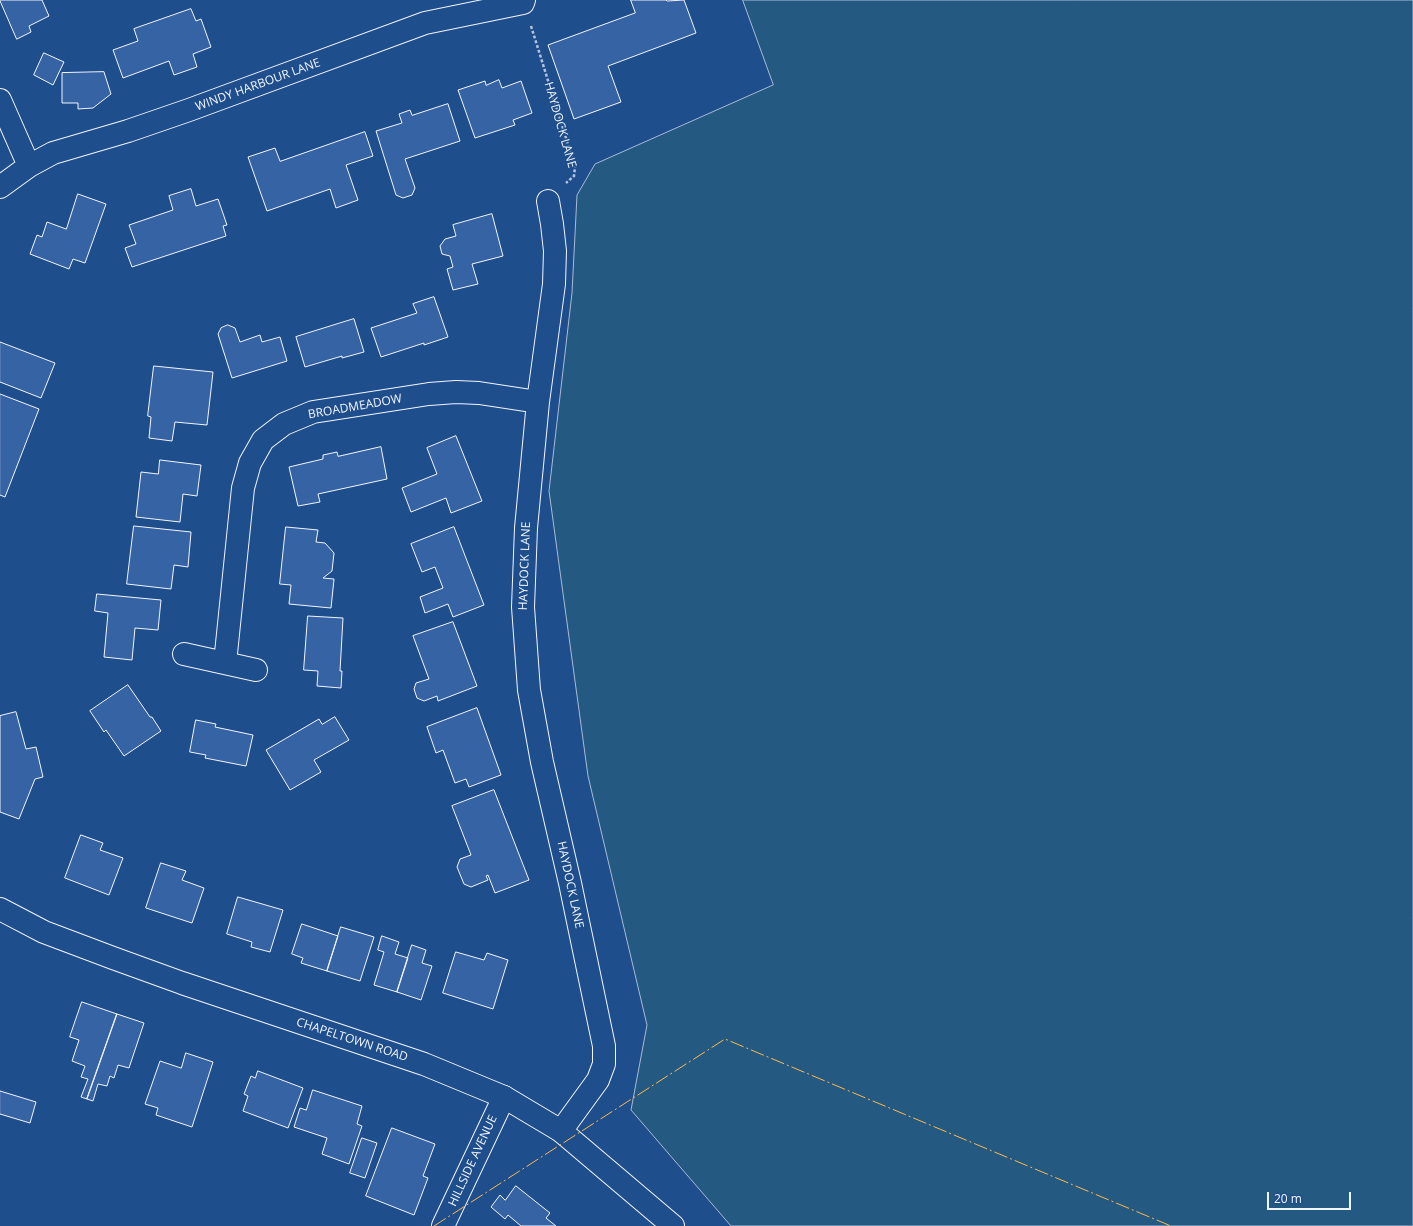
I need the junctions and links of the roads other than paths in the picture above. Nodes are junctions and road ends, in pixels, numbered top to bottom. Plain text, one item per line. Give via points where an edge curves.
1 (524, 1) edge
2 (0, 100) edge
3 (29, 166) junction
4 (0, 188) edge
5 (548, 201) road end
6 (538, 402) junction
7 (184, 654) dead end
8 (225, 663) junction
9 (256, 670) dead end
10 (0, 909) edge
11 (504, 1096) junction
12 (560, 1131) junction
13 (443, 1226) edge
14 (673, 1226) edge

1 - 3 street, WINDY HARBOUR LANE via 425,23 189,110 53,153
2 - 3 street
3 - 4 street, WINDY HARBOUR LANE
5 - 6 street, HAYDOCK LANE via 555,251 554,284
6 - 8 street, BROADMEADOW via 479,393 429,394 313,412 284,424 263,440 250,463 243,488
6 - 12 street, HAYDOCK LANE via 526,528 523,607 529,690 542,762 604,1046 604,1064 598,1080
7 - 8 street
8 - 9 street
10 - 11 street, CHAPELTOWN ROAD via 44,932 113,958 424,1064
11 - 12 street, CHAPELTOWN ROAD
11 - 13 street, HILLSIDE AVENUE
12 - 14 street, CHAPELTOWN ROAD

